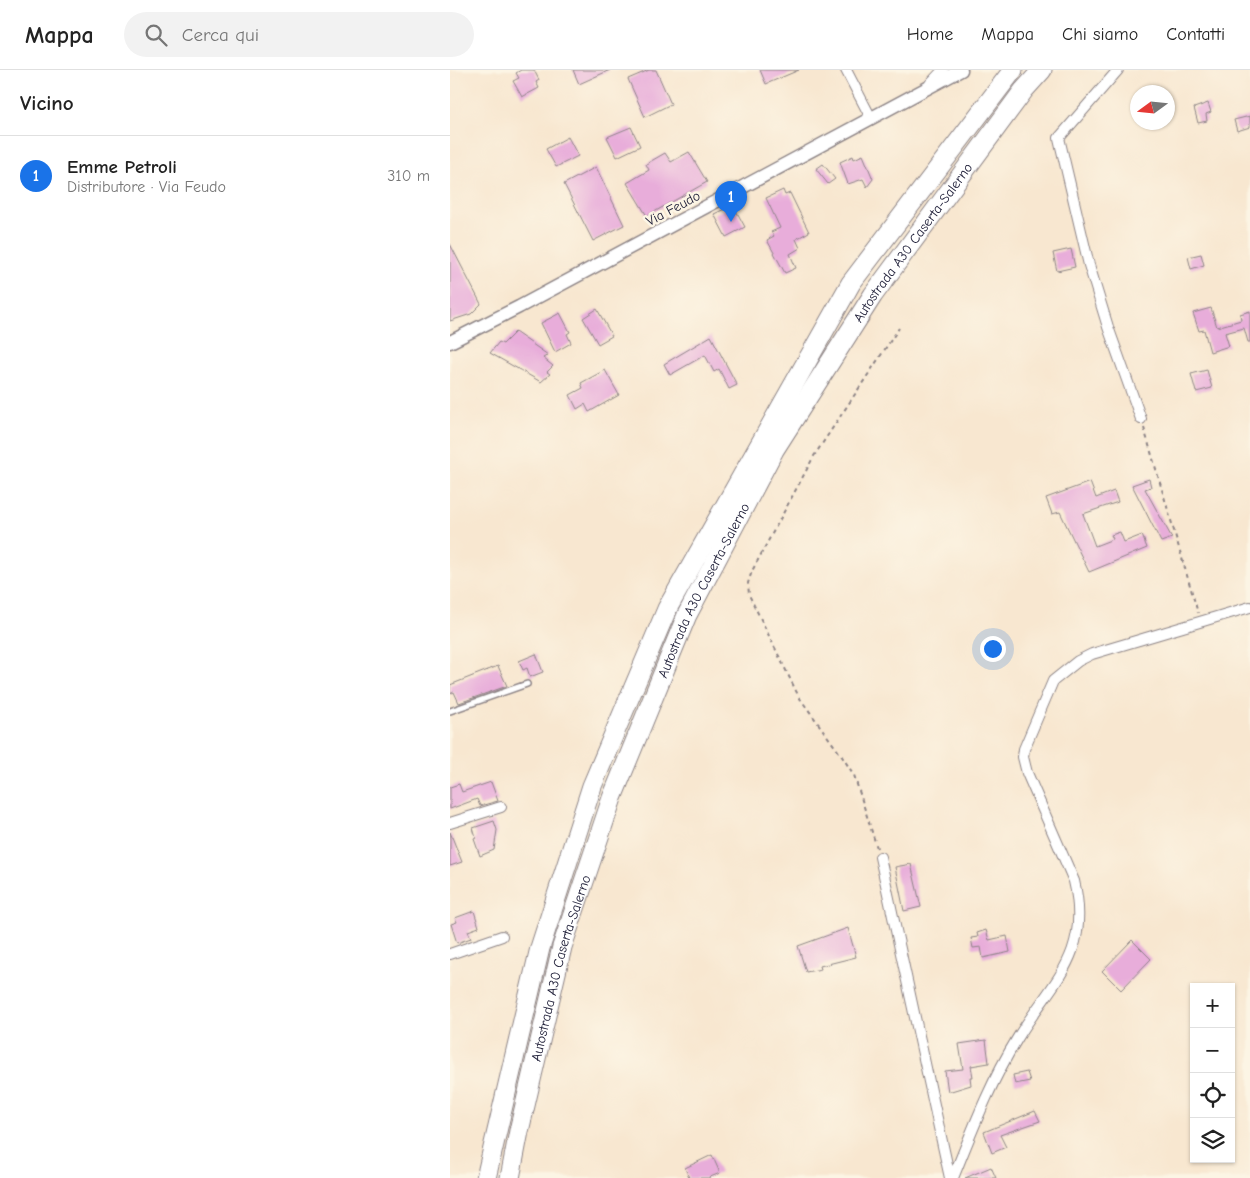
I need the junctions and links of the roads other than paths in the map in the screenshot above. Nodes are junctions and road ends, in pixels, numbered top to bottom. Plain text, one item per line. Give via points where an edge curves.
1 (846, 70) edge
2 (943, 70) edge
3 (961, 70) edge
4 (1013, 70) edge
5 (1042, 70) edge
6 (1118, 70) edge
7 (928, 86) junction
8 (871, 118) junction
9 (450, 342) edge
10 (1141, 419) road end
11 (1250, 608) edge
12 (527, 684) dead end
13 (450, 711) edge
14 (501, 807) dead end
15 (450, 824) edge
16 (880, 858) road end
17 (502, 936) dead end
18 (450, 954) edge
19 (486, 1178) edge
20 (510, 1178) edge
21 (952, 1178) edge

1 - 8 street
2 - 7 street
3 - 7 street, Via Feudo
4 - 19 highway, Autostrada A30 Caserta-Salerno via 851,283 667,609 589,795 540,948
5 - 20 highway, Autostrada A30 Caserta-Salerno via 873,295 774,450 687,615 612,798 562,946
6 - 10 street via 1059,138 1089,265
7 - 8 street, Via Feudo
8 - 9 street, Via Feudo
11 - 21 street via 1092,654 1058,677 1045,696 1023,757 1074,881 1078,898 1074,948 1060,978 1017,1038 981,1109
12 - 13 lane
14 - 15 street
16 - 21 street
17 - 18 street

